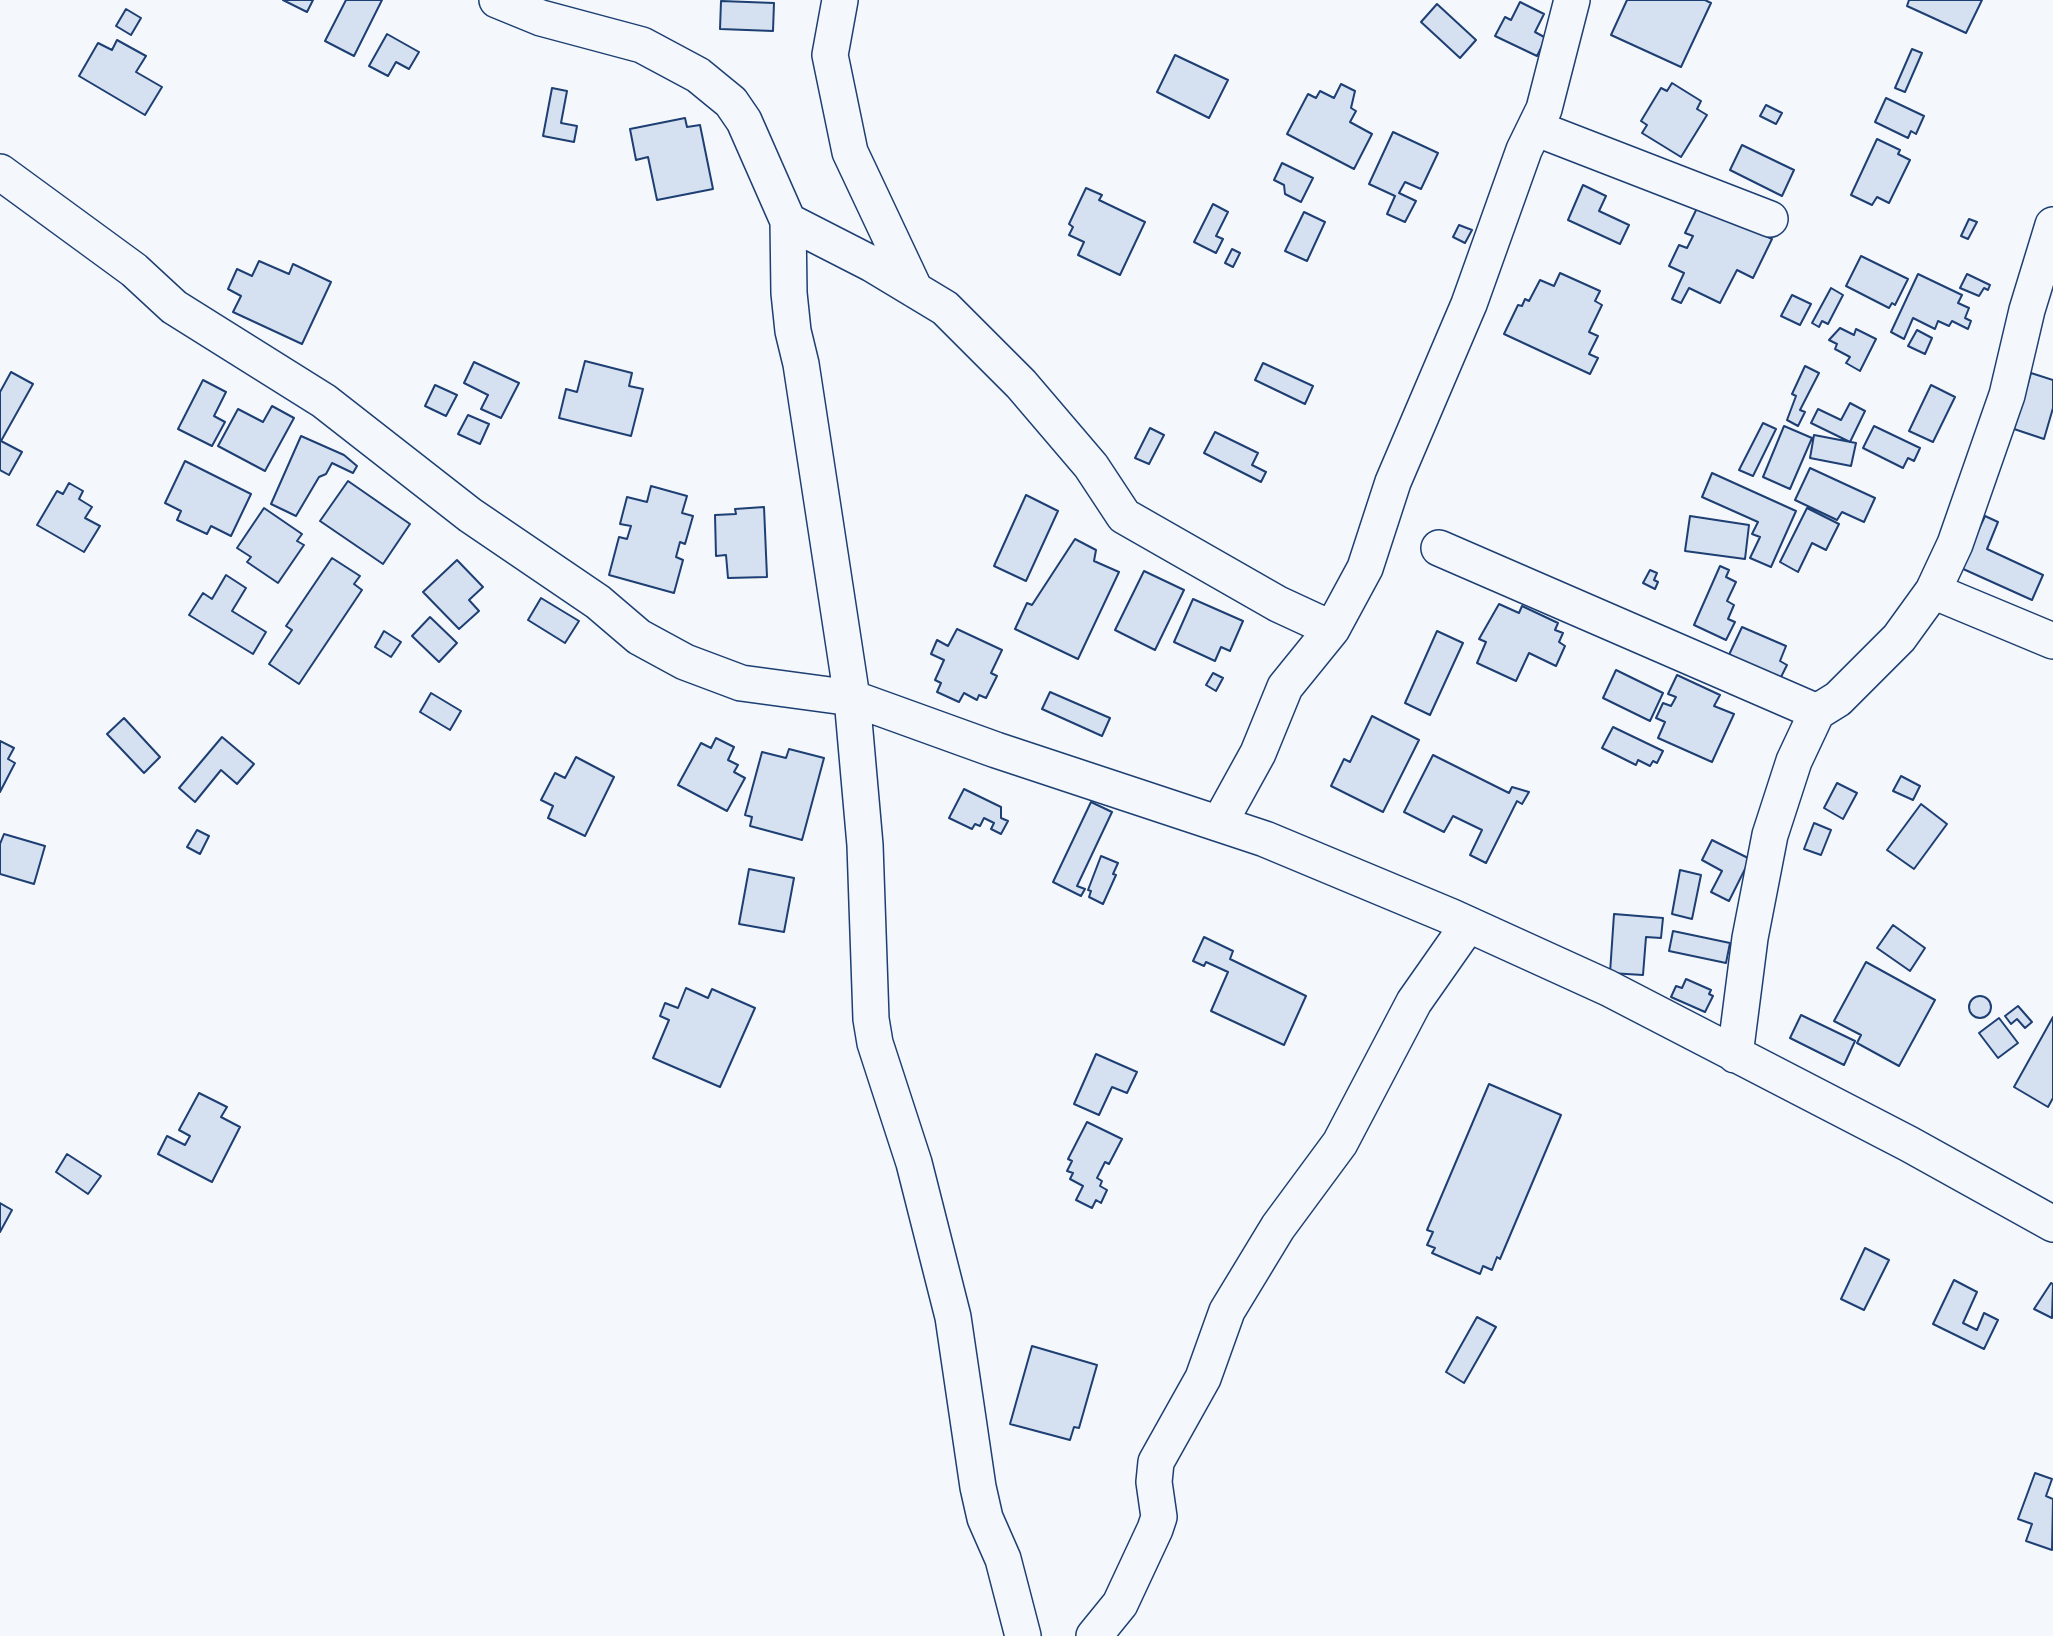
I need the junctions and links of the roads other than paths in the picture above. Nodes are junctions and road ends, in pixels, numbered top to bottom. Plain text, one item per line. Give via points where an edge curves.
1 (497, 0) edge
2 (840, 0) edge
3 (1572, 0) edge
4 (586, 14) edge
5 (1535, 128) junction
6 (0, 172) edge
7 (1770, 219) dead end
8 (788, 221) junction
9 (2053, 225) edge
10 (915, 290) junction
11 (1439, 548) dead end
12 (1933, 591) junction
13 (1332, 629) junction
14 (2053, 641) edge
15 (852, 698) junction
16 (1817, 712) junction
17 (1220, 822) junction
18 (1468, 925) junction
19 (1735, 1055) junction
20 (2053, 1224) edge
21 (1023, 1636) edge
22 (1094, 1636) edge

1 - 4 street via 541,18
2 - 10 street via 831,55 850,152
3 - 5 street via 1556,69
4 - 8 street via 698,75 731,102 744,121
5 - 7 street
5 - 13 street via 1469,304 1393,482 1365,568
6 - 15 street via 134,270 174,307 324,401 411,471 598,602 639,637 685,662 741,683
8 - 10 street
8 - 15 street via 793,331 802,364
9 - 12 street via 2007,395 1955,544
10 - 13 street via 945,308 1021,384 1091,466 1124,516 1278,604
11 - 16 street
12 - 14 street
12 - 16 street via 1899,638 1838,699
13 - 17 street via 1285,687 1258,753
15 - 17 street
15 - 21 street via 875,1043 914,1163 953,1317 978,1488
16 - 19 street via 1794,761 1770,835 1750,938
17 - 18 street
18 - 19 street via 1608,988
18 - 22 street via 1414,1002 1340,1143 1278,1227 1227,1311 1203,1378 1156,1462 1159,1517 1155,1529 1120,1604
19 - 20 street

